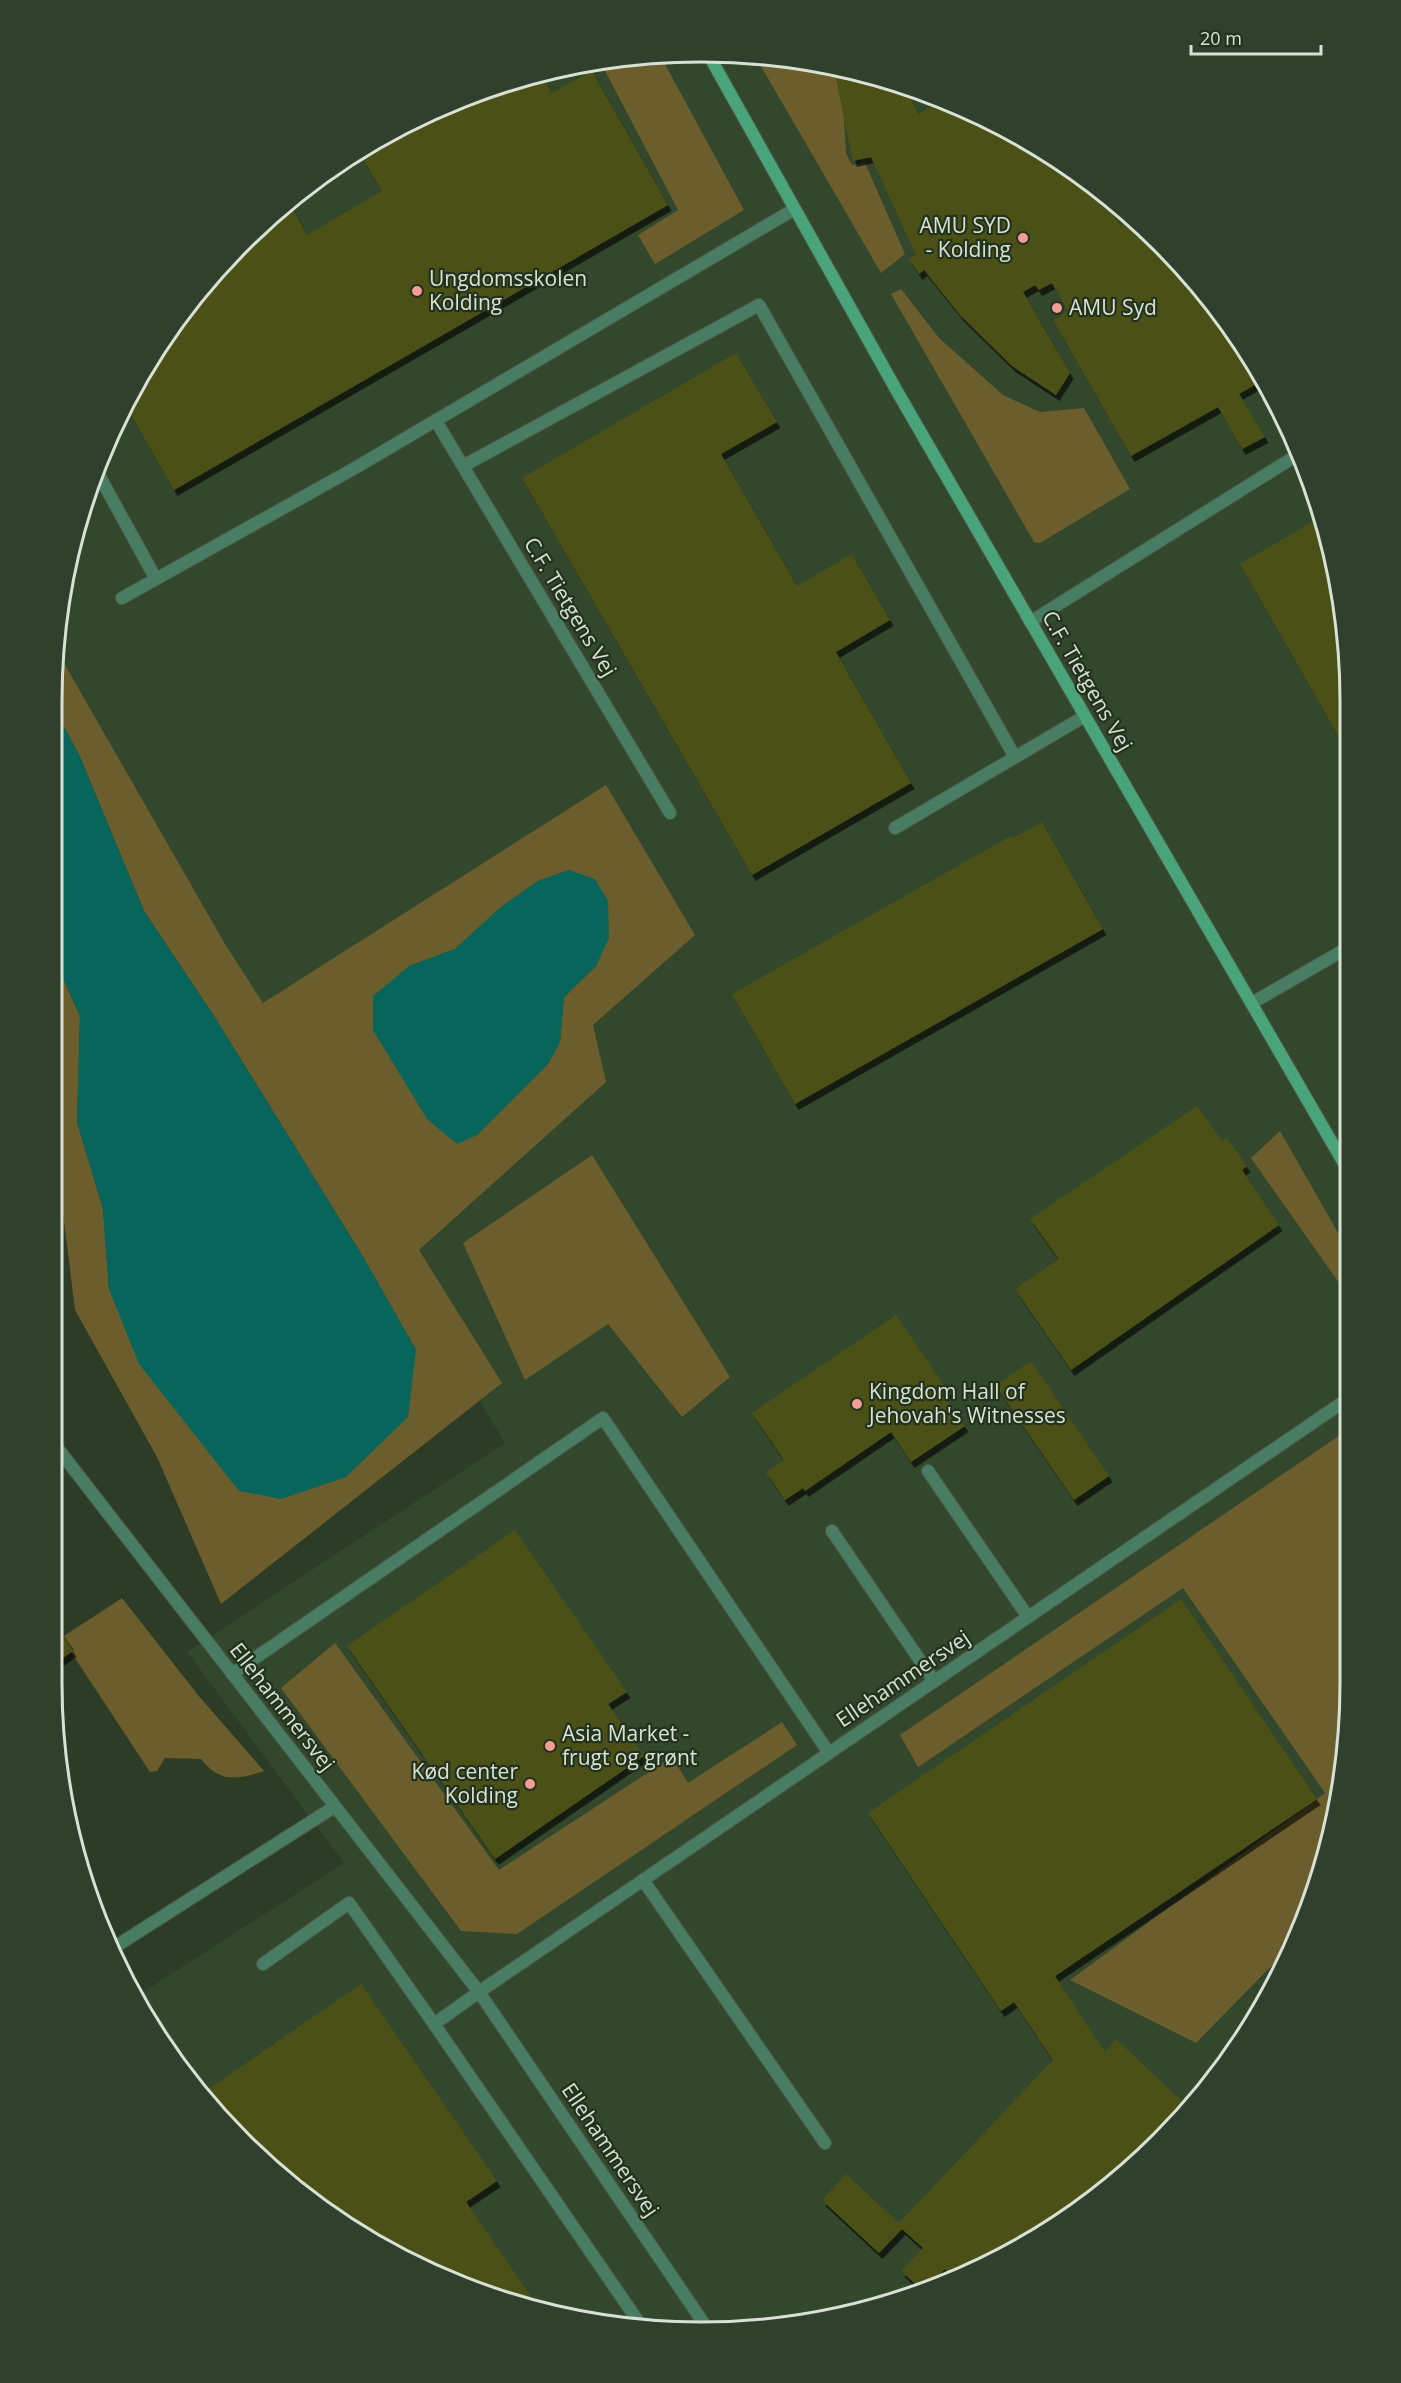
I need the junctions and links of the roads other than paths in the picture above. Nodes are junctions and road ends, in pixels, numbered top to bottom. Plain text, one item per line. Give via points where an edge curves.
1 (713, 62) edge
2 (794, 210) junction
3 (436, 421) junction
4 (1292, 458) edge
5 (463, 466) junction
6 (101, 480) edge
7 (156, 579) junction
8 (122, 598) dead end
9 (1030, 622) junction
10 (1085, 716) junction
11 (1015, 757) junction
12 (670, 813) dead end
13 (895, 828) dead end
14 (1340, 952) edge
15 (1252, 1003) junction
16 (1340, 1156) edge
17 (1340, 1404) edge
18 (61, 1453) edge
19 (928, 1470) dead end
20 (832, 1531) dead end
21 (1028, 1617) junction
22 (231, 1674) junction
23 (934, 1681) junction
24 (829, 1753) junction
25 (334, 1807) junction
26 (643, 1880) junction
27 (118, 1945) edge
28 (263, 1964) dead end
29 (479, 1992) junction
30 (434, 2024) junction
31 (825, 2143) dead end
32 (635, 2318) edge
33 (703, 2322) edge

1 - 2 street, C.F. Tietgens Vej
2 - 3 street
2 - 9 street, C.F. Tietgens Vej
3 - 5 street, C.F. Tietgens Vej
3 - 7 street
4 - 9 street
5 - 11 street via 759,305
5 - 12 street, C.F. Tietgens Vej
6 - 7 street
7 - 8 street
9 - 10 street, C.F. Tietgens Vej
10 - 11 street
10 - 15 street, C.F. Tietgens Vej
11 - 13 street
14 - 15 street
15 - 16 street, C.F. Tietgens Vej
17 - 21 street, Ellehammersvej
18 - 22 street, Ellehammersvej
19 - 21 street
20 - 23 street
21 - 23 street, Ellehammersvej
22 - 24 street via 603,1418
22 - 25 street, Ellehammersvej
23 - 24 street, Ellehammersvej
24 - 26 street, Ellehammersvej
25 - 27 street
25 - 29 street, Ellehammersvej
26 - 29 street, Ellehammersvej
26 - 31 street
28 - 30 street via 349,1903
29 - 30 street
29 - 33 street, Ellehammersvej
30 - 32 street

